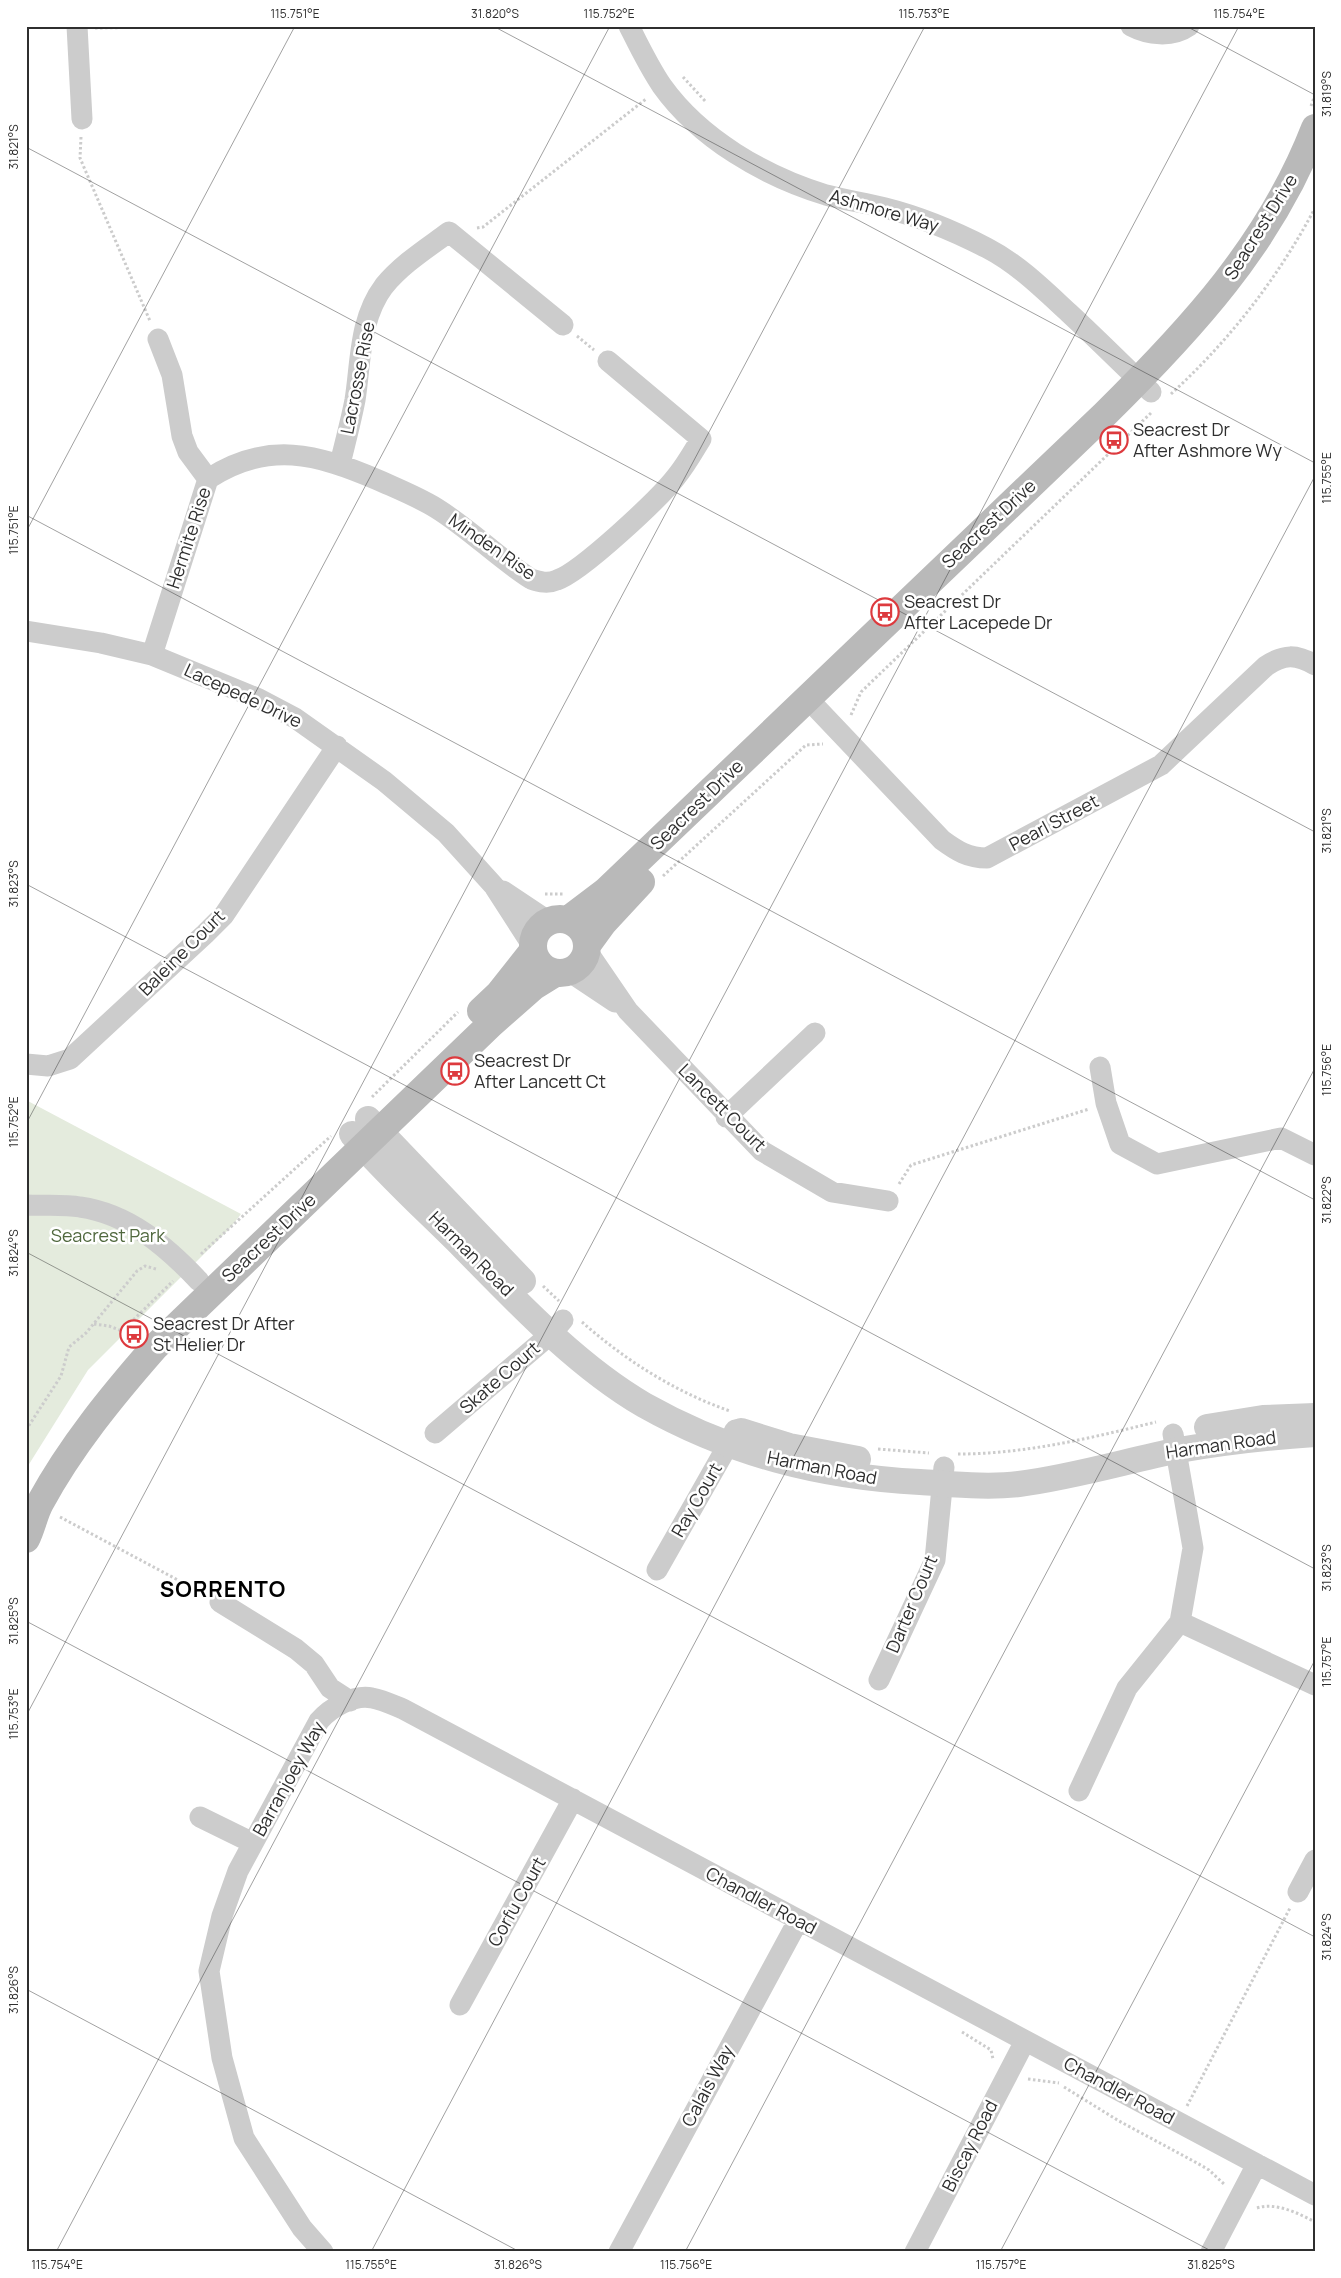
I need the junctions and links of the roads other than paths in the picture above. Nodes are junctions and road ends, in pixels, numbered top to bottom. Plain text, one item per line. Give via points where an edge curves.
1 (629, 26) edge
2 (1131, 26) edge
3 (1189, 26) edge
4 (77, 27) edge
5 (82, 119) road end
6 (1315, 128) edge
7 (1315, 171) edge
8 (563, 325) road end
9 (158, 340) road end
10 (608, 361) road end
11 (1153, 395) junction
12 (340, 464) junction
13 (208, 479) junction
14 (26, 631) edge
15 (152, 655) junction
16 (1315, 665) edge
17 (814, 705) junction
18 (337, 746) junction
19 (494, 886) junction
20 (558, 921) junction
21 (533, 948) junction
22 (575, 960) junction
23 (815, 1033) dead end
24 (26, 1064) edge
25 (1100, 1067) dead end
26 (726, 1116) junction
27 (366, 1133) junction
28 (1315, 1155) edge
29 (888, 1201) road end
30 (26, 1205) edge
31 (199, 1281) junction
32 (564, 1319) junction
33 (1315, 1416) edge
34 (733, 1429) junction
35 (435, 1433) dead end
36 (1315, 1434) edge
37 (1169, 1435) junction
38 (945, 1464) junction
39 (33, 1500) edge
40 (26, 1538) edge
41 (657, 1570) dead end
42 (220, 1602) road end
43 (1180, 1622) junction
44 (879, 1680) dead end
45 (1315, 1685) edge
46 (350, 1701) junction
47 (1079, 1791) dead end
48 (573, 1799) junction
49 (200, 1817) dead end
50 (253, 1843) junction
51 (1315, 1860) edge
52 (1298, 1892) road end
53 (798, 1921) junction
54 (460, 2006) dead end
55 (1025, 2041) junction
56 (1257, 2164) junction
57 (1315, 2195) edge
58 (323, 2252) edge
59 (619, 2252) edge
60 (915, 2252) edge
61 (1211, 2252) edge

1 - 11 street, Ashmore Way via 662,86 720,143 774,176 828,195 926,220 989,249 1042,288
2 - 3 street via 1152,34 1168,34
4 - 5 street
6 - 11 main road, Seacrest Drive via 1270,220 1202,314
7 - 11 main road, Seacrest Drive via 1282,232 1236,301
8 - 12 street, Lacrosse Rise via 449,232 396,273 373,307 365,328
9 - 13 street, Hermite Rise via 172,375 182,436 188,452
10 - 12 street, Minden Rise via 701,439 675,478 590,557 570,574 557,580 544,583 531,579 437,508
11 - 17 main road, Seacrest Drive
12 - 13 street, Minden Rise via 318,457 264,456 227,466
13 - 15 street, Hermite Rise
14 - 15 street, Lacepede Drive
15 - 18 street, Lacepede Drive via 296,718
16 - 17 street, Pearl Street via 1303,658 1279,658 1266,666 1161,765 987,858 960,853 942,840
17 - 20 main road, Seacrest Drive via 606,892
17 - 22 main road, Seacrest Drive via 624,898
18 - 19 street, Lacepede Drive via 446,833
18 - 24 street, Baleine Court via 224,915 81,1051 60,1064
19 - 20 street, Lacepede Drive
19 - 21 street, Lacepede Drive
20 - 21 main road, Seacrest Drive via 537,931
20 - 22 main road via 582,930
21 - 22 main road via 540,966
21 - 27 main road, Seacrest Drive via 499,994
22 - 26 street, Lancett Court via 628,1010
22 - 27 main road, Seacrest Drive via 517,1000
23 - 26 street
25 - 28 street via 1106,1104 1120,1144 1157,1164 1281,1138
26 - 29 street, Lancett Court via 762,1152 832,1192
27 - 31 main road, Seacrest Drive
27 - 32 street, Harman Road
27 - 39 main road, Seacrest Drive via 154,1348
30 - 31 street via 79,1206 108,1213 148,1234
31 - 39 main road, Seacrest Drive via 143,1336 101,1384 66,1432
32 - 34 street, Harman Road via 598,1373 643,1404
32 - 35 street, Skate Court
33 - 37 street, Harman Road via 1263,1418
34 - 38 street, Harman Road via 788,1465 831,1473 870,1479
34 - 41 street, Ray Court
36 - 37 street, Harman Road via 1235,1440
37 - 38 street, Harman Road via 1016,1484
37 - 43 street via 1193,1548
38 - 44 street, Darter Court via 935,1560
39 - 40 main road, Seacrest Drive
42 - 46 street via 296,1649 314,1664 330,1688
43 - 45 street
43 - 47 street via 1126,1688
46 - 48 street, Chandler Road via 371,1697 403,1709
46 - 50 street, Barranjoey Way via 328,1711 319,1721
48 - 53 street, Chandler Road
48 - 54 street, Corfu Court
49 - 50 street, Barranjoey Way
50 - 58 street, Barranjoey Way via 238,1871 225,1907 209,1971 222,2058 244,2138 302,2228
51 - 52 street
53 - 55 street, Chandler Road
53 - 59 street, Calais Way
55 - 56 street, Chandler Road
55 - 60 street, Biscay Road
56 - 57 street, Chandler Road
56 - 61 street

